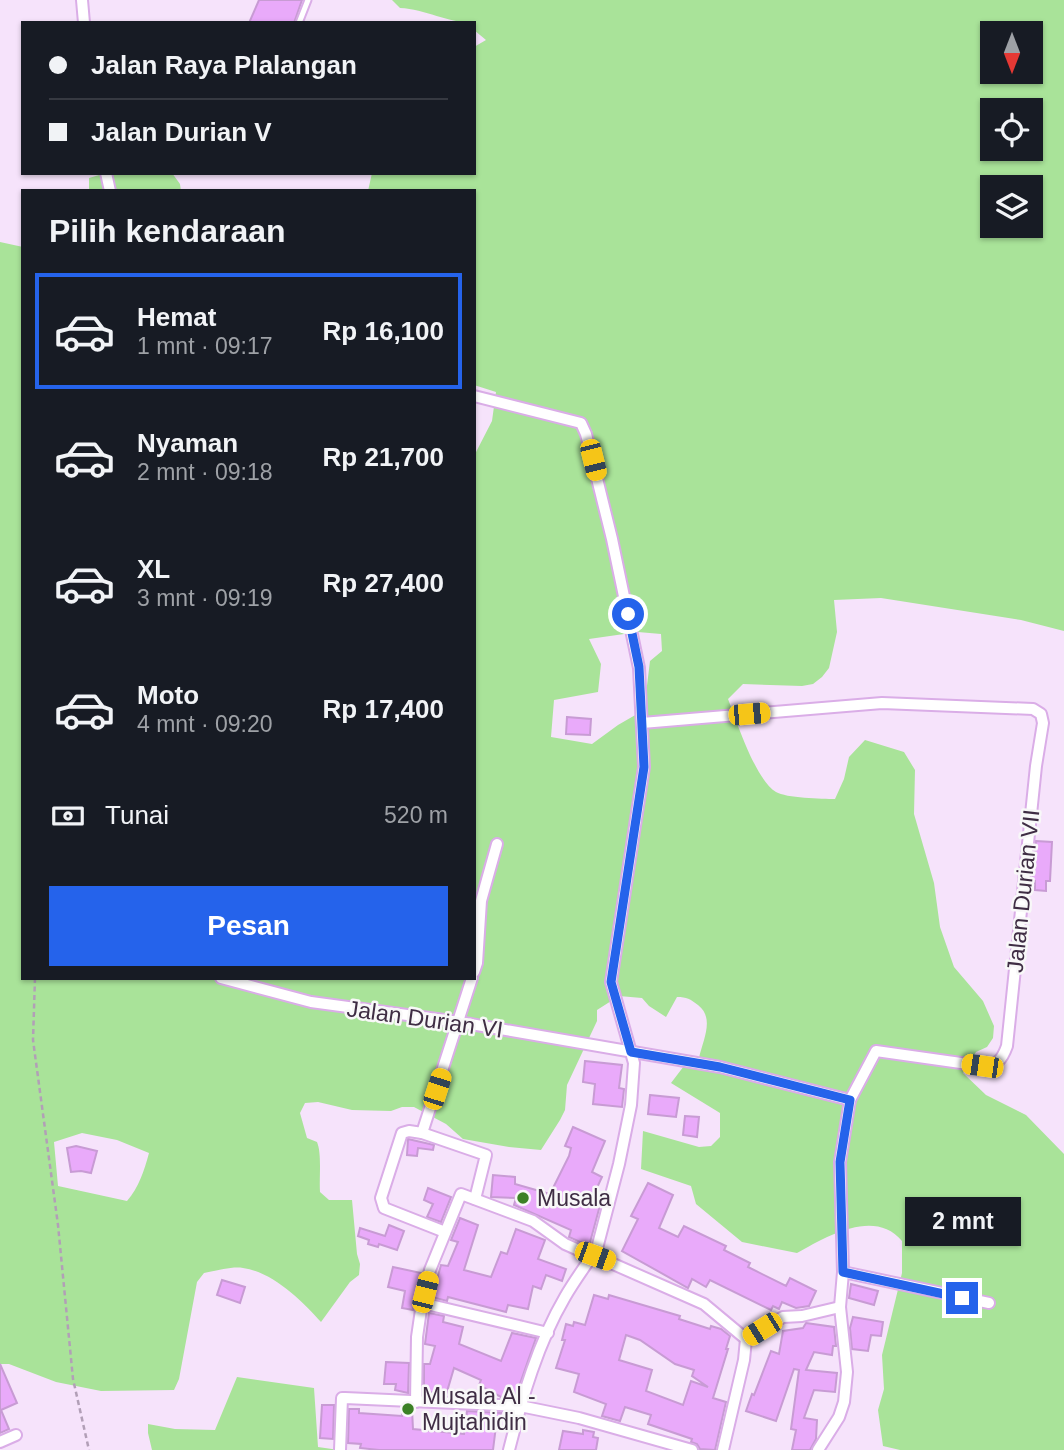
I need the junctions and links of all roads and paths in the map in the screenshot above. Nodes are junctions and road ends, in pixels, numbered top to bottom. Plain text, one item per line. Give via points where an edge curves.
1 (82, 0) edge
2 (308, 0) edge
3 (84, 21) edge
4 (300, 21) edge
5 (476, 397) edge
6 (642, 723) junction
7 (497, 844) dead end
8 (476, 966) edge
9 (35, 980) edge
10 (228, 980) edge
11 (471, 980) edge
12 (459, 1022) junction
13 (631, 1052) junction
14 (850, 1100) junction
15 (422, 1133) junction
16 (475, 1199) junction
17 (445, 1232) junction
18 (593, 1256) junction
19 (843, 1272) junction
20 (423, 1297) junction
21 (989, 1303) dead end
22 (840, 1307) junction
23 (548, 1333) junction
24 (746, 1339) junction
25 (416, 1402) junction
26 (520, 1406) junction
27 (16, 1436) dead end
28 (0, 1442) edge
29 (89, 1450) edge
30 (340, 1450) edge
31 (509, 1450) edge
32 (692, 1450) edge
33 (723, 1450) edge
34 (818, 1450) edge

1 - 3 street
2 - 4 lane
5 - 6 street via 581,423 639,667
6 - 13 street via 644,767 611,982
6 - 14 street, Jalan Durian VII via 882,703 1033,709 1041,714 1004,1055 998,1063 982,1066 876,1051
7 - 8 street via 481,901
9 - 29 path via 33,1040 73,1379
10 - 12 street, Jalan Durian VI via 311,1002
11 - 12 street
12 - 13 street, Jalan Durian VI
12 - 15 street
13 - 14 street via 720,1067
13 - 18 street via 631,1105
14 - 19 street via 840,1162
15 - 16 street via 486,1155
15 - 17 street via 402,1133 380,1202 384,1208
16 - 17 street via 458,1196
16 - 18 street via 533,1221 565,1244
17 - 20 street
18 - 23 street
18 - 24 street via 705,1304
19 - 21 street
19 - 22 street
20 - 23 street
20 - 25 street via 416,1337
22 - 24 street via 783,1317
22 - 34 street via 847,1372 844,1402
23 - 26 street
24 - 33 street
25 - 26 street
25 - 30 street via 342,1398
26 - 31 street
26 - 32 street
27 - 28 street

